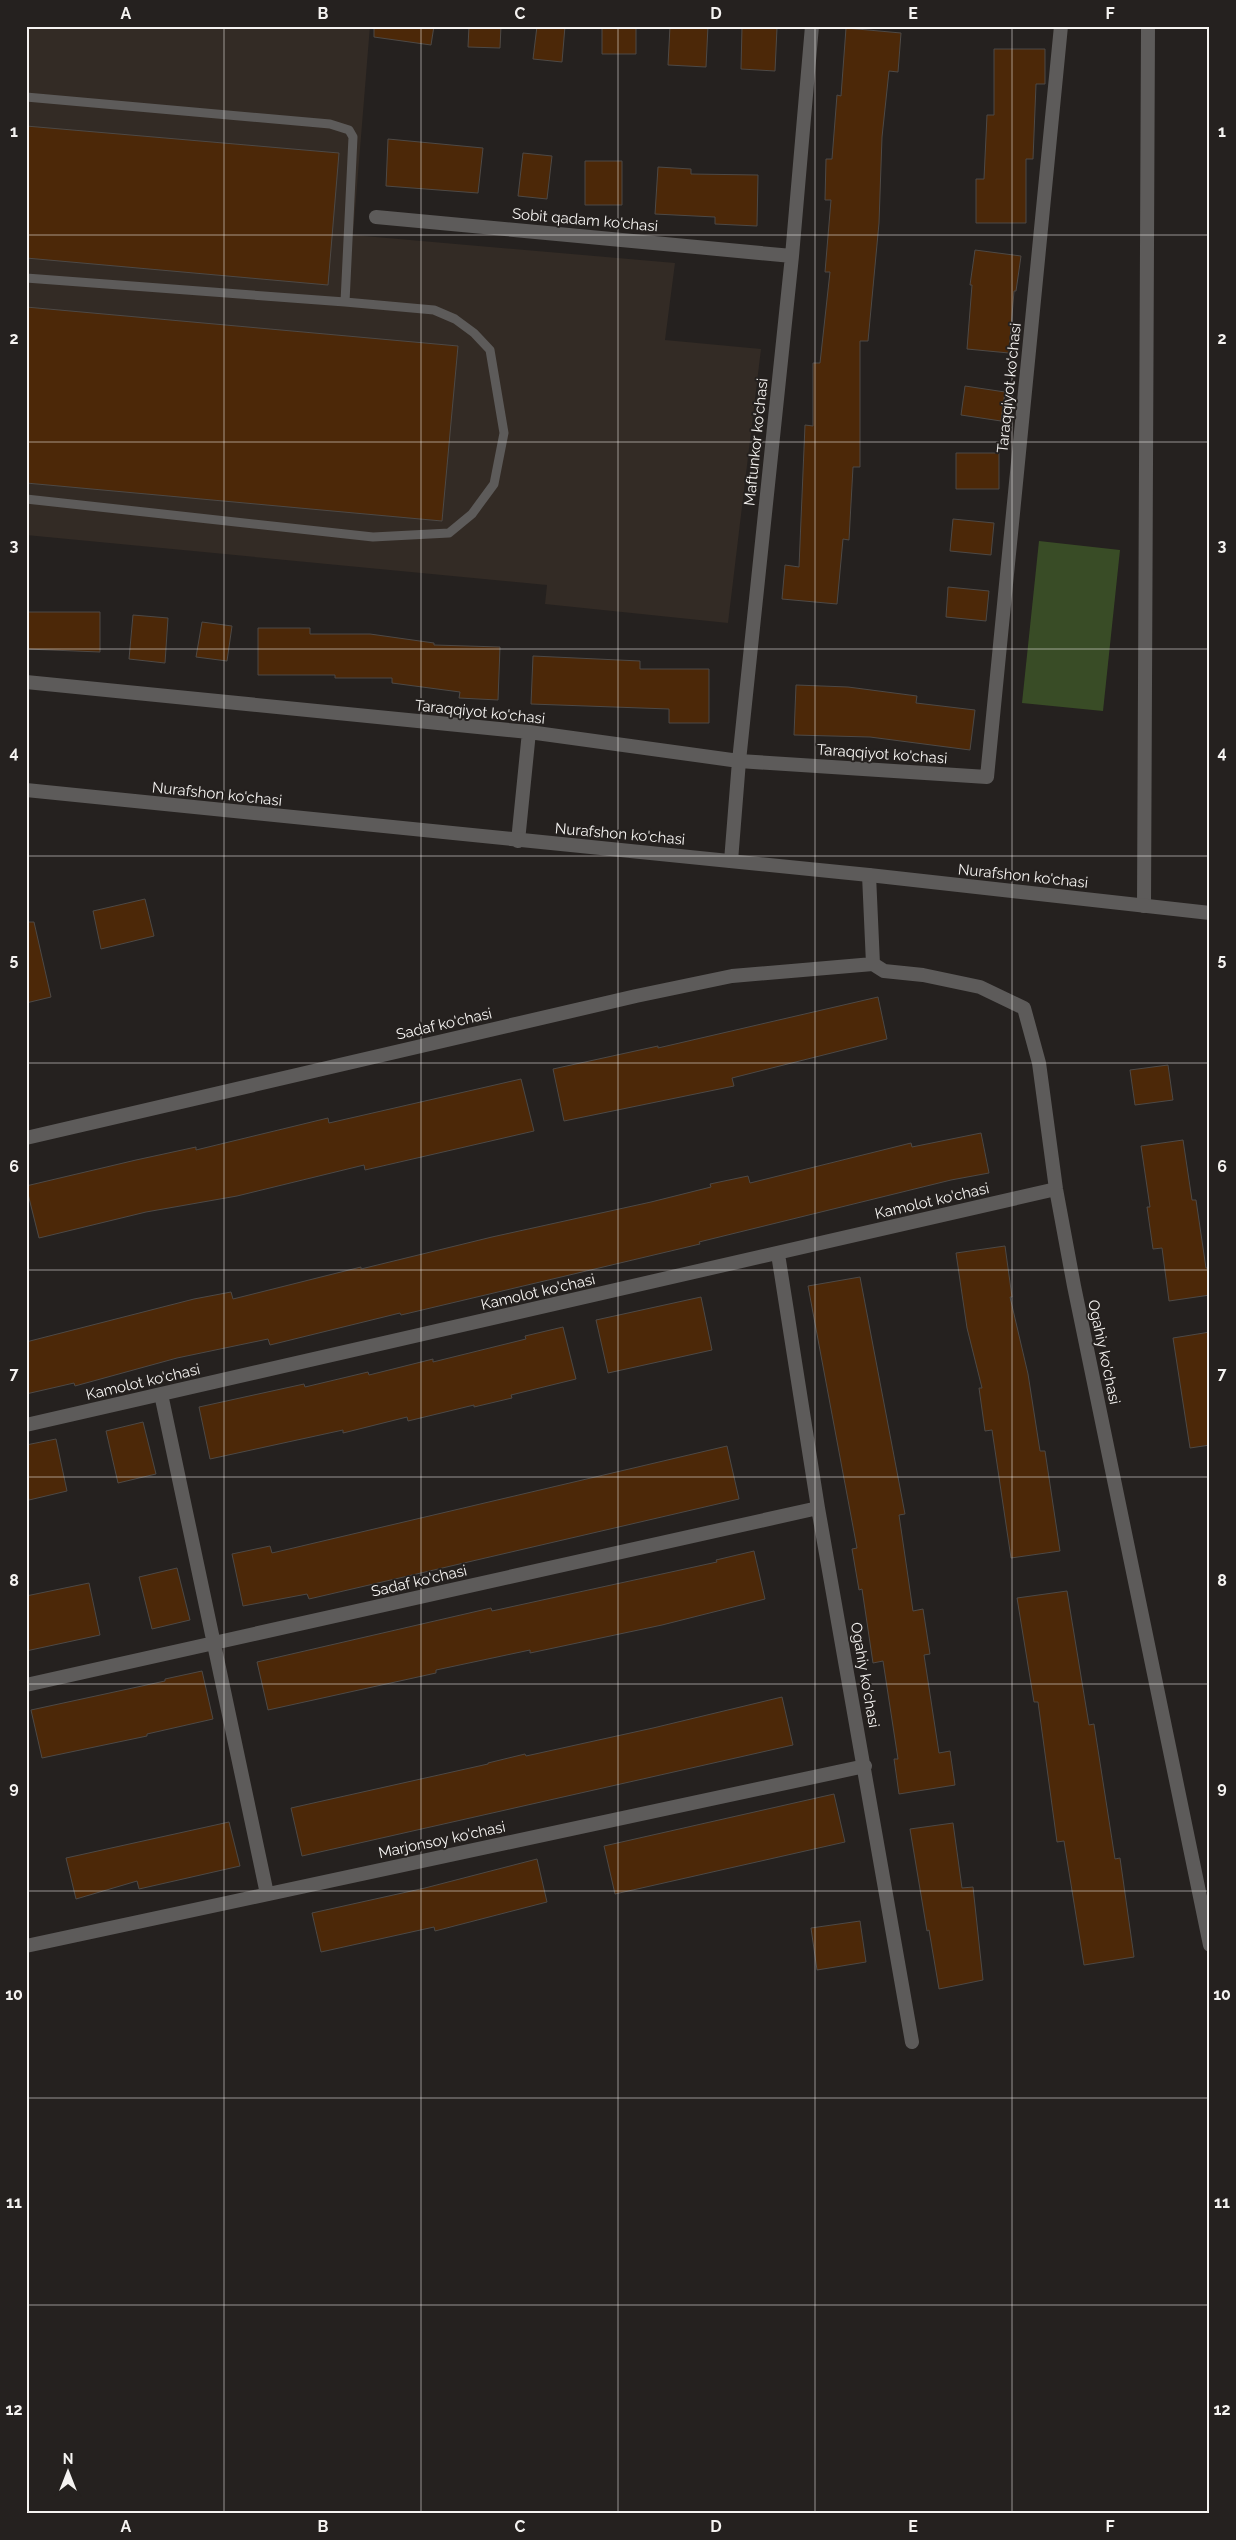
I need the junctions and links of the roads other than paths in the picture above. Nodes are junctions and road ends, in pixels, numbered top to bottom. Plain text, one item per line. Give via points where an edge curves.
1 (812, 26) edge
2 (1061, 26) edge
3 (1148, 26) edge
4 (26, 98) edge
5 (376, 217) dead end
6 (792, 256) junction
7 (26, 278) edge
8 (345, 302) junction
9 (26, 499) edge
10 (26, 682) edge
11 (529, 732) junction
12 (739, 761) junction
13 (26, 790) edge
14 (518, 841) junction
15 (731, 861) junction
16 (869, 875) junction
17 (1144, 906) junction
18 (1210, 913) edge
19 (873, 964) junction
20 (26, 1138) edge
21 (1056, 1189) junction
22 (778, 1254) junction
23 (161, 1394) junction
24 (26, 1425) edge
25 (818, 1508) junction
26 (215, 1643) junction
27 (26, 1685) edge
28 (865, 1766) junction
29 (267, 1894) junction
30 (1210, 1945) edge
31 (26, 1946) edge
32 (912, 2042) dead end

1 - 6 street, Maftunkor ko'chasi
2 - 12 street, Taraqqiyot ko'chasi via 987,777
3 - 17 street
4 - 8 lane via 330,124 349,130 353,138
5 - 6 street, Sobit qadam ko'chasi
6 - 12 street, Maftunkor ko'chasi
7 - 8 lane
8 - 9 lane via 434,310 455,319 490,350 504,433 494,484 472,514 449,533 373,536
10 - 11 street, Taraqqiyot ko'chasi
11 - 12 street, Taraqqiyot ko'chasi
11 - 14 street
12 - 15 street, Maftunkor ko'chasi
13 - 14 street, Nurafshon ko'chasi
14 - 15 street, Nurafshon ko'chasi
15 - 16 street, Nurafshon ko'chasi
16 - 17 street, Nurafshon ko'chasi
16 - 19 street
17 - 18 street, Nurafshon ko'chasi
19 - 20 street, Sadaf ko'chasi via 732,976
19 - 21 street, Ogahiy ko'chasi via 884,971 980,987 1024,1008 1039,1063
21 - 22 street, Kamolot ko'chasi
21 - 30 street, Ogahiy ko'chasi
22 - 23 street, Kamolot ko'chasi
22 - 25 street, Ogahiy ko'chasi
23 - 24 street, Kamolot ko'chasi
23 - 26 street
25 - 26 street, Sadaf ko'chasi
25 - 28 street, Ogahiy ko'chasi
26 - 27 street, Sadaf ko'chasi
26 - 29 street
28 - 29 street, Marjonsoy ko'chasi
28 - 32 street, Ogahiy ko'chasi
29 - 31 street, Marjonsoy ko'chasi

